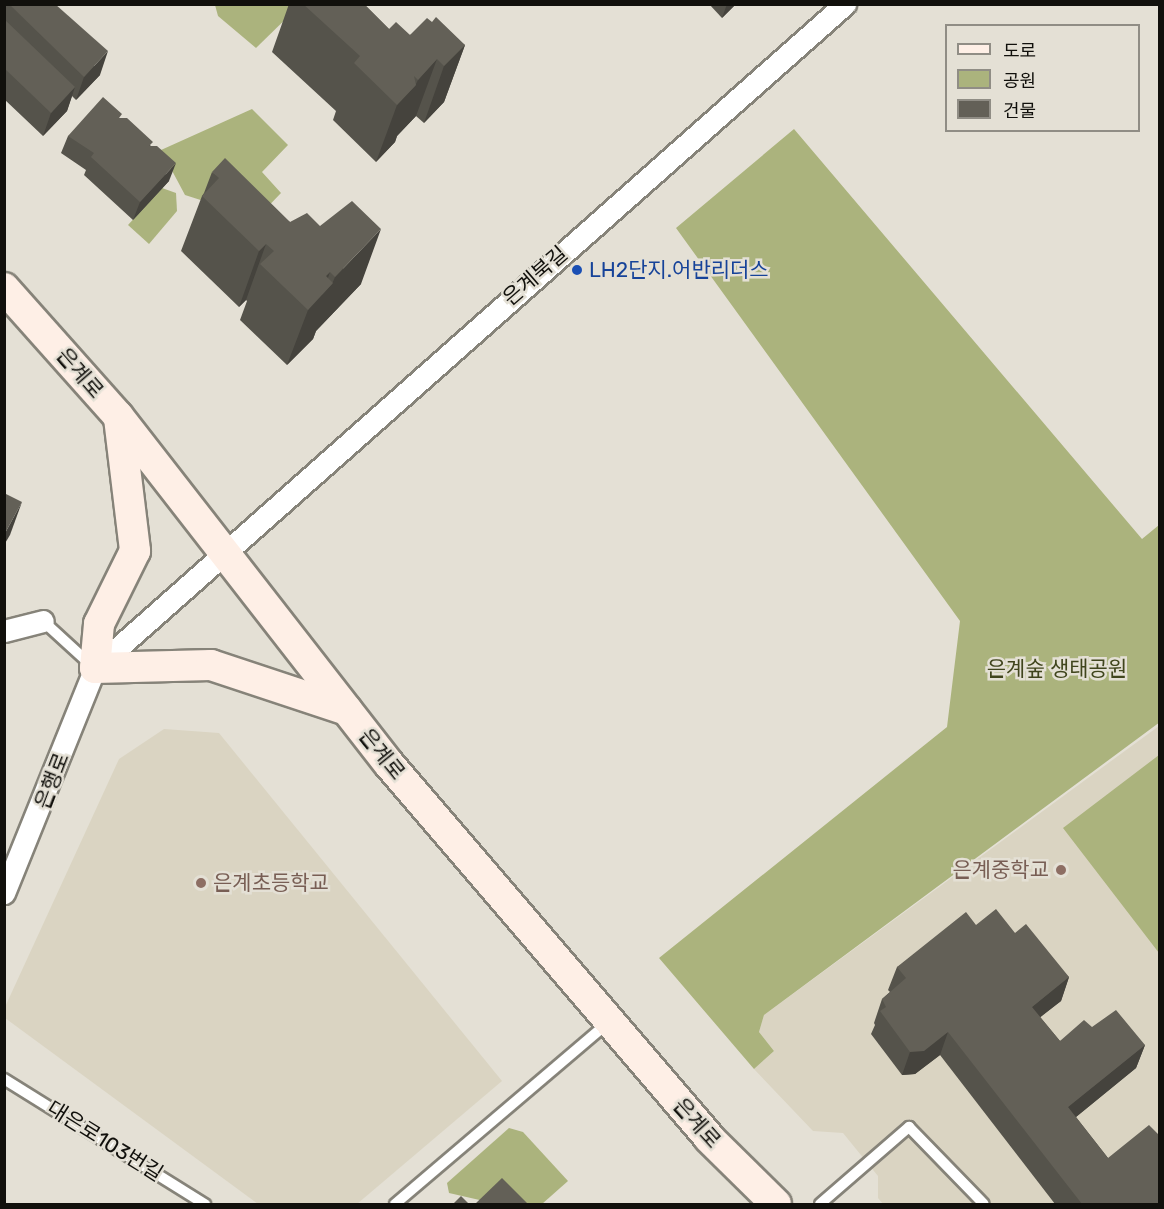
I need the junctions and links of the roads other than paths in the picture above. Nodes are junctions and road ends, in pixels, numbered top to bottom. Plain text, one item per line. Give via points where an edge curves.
1 (845, 4) edge
2 (4, 288) edge
3 (118, 416) junction
4 (225, 549) junction
5 (43, 621) joint
6 (4, 631) edge
7 (95, 668) junction
8 (347, 710) junction
9 (4, 893) edge
10 (609, 1022) junction
11 (4, 1079) edge
12 (205, 1204) edge
13 (394, 1204) edge
14 (776, 1204) edge
15 (820, 1204) edge
16 (984, 1204) edge

1 - 4 street, 은계북길
2 - 3 street, 은계로
3 - 4 street, 은계로
3 - 7 street via 136,543 128,575 99,624
4 - 7 street, 은계북길
4 - 8 street, 은계로
5 - 6 street
5 - 7 lane
7 - 8 street via 211,665
7 - 9 street, 은행로
8 - 10 street, 은계로
10 - 13 lane
10 - 14 street, 은계로 via 709,1138
11 - 12 lane, 대은로103번길
15 - 16 lane via 909,1127

